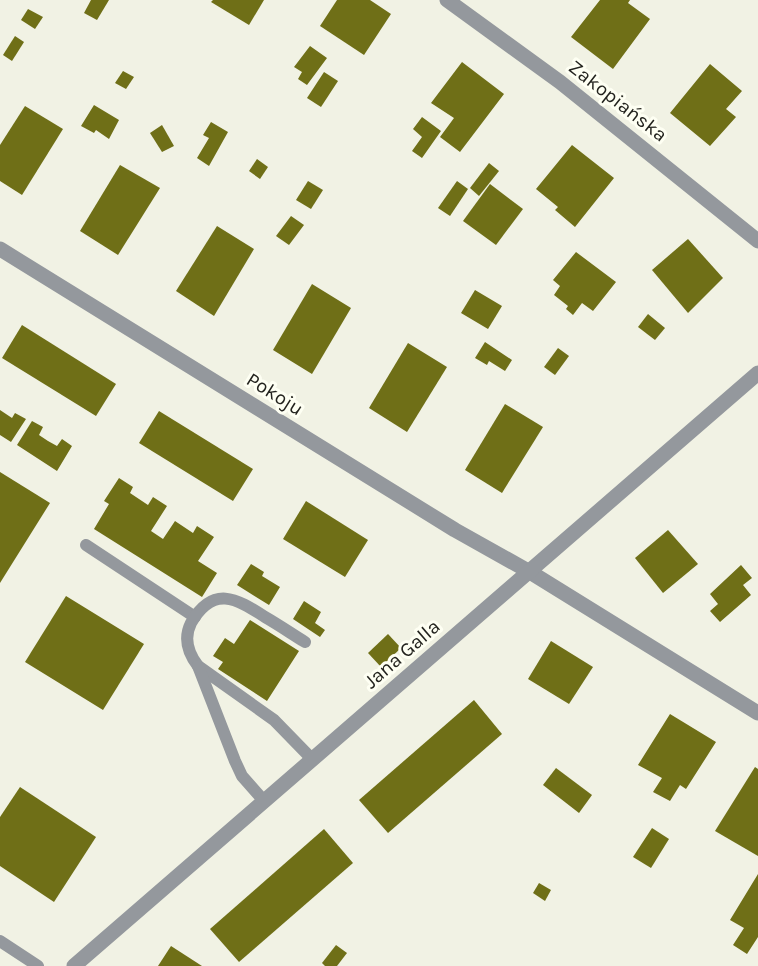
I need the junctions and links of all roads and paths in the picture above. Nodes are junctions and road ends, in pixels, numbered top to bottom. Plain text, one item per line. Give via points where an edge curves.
1 (447, 0) edge
2 (758, 241) edge
3 (0, 249) edge
4 (758, 373) edge
5 (86, 545) dead end
6 (530, 572) junction
7 (195, 617) junction
8 (305, 642) dead end
9 (198, 666) junction
10 (758, 713) edge
11 (312, 759) junction
12 (264, 801) junction
13 (0, 941) edge
14 (38, 966) edge
15 (74, 966) edge

1 - 2 street, Zakopiańska via 560,82
3 - 6 street, Pokoju via 445,524
4 - 6 street, Jana Galla
5 - 7 lane
6 - 10 street, Pokoju
6 - 11 street, Jana Galla
7 - 8 lane via 214,600 227,598 241,602
7 - 9 lane via 186,643
9 - 11 lane via 274,720
9 - 12 lane via 242,776
11 - 12 street, Jana Galla
12 - 15 street, Jana Galla
13 - 14 lane

